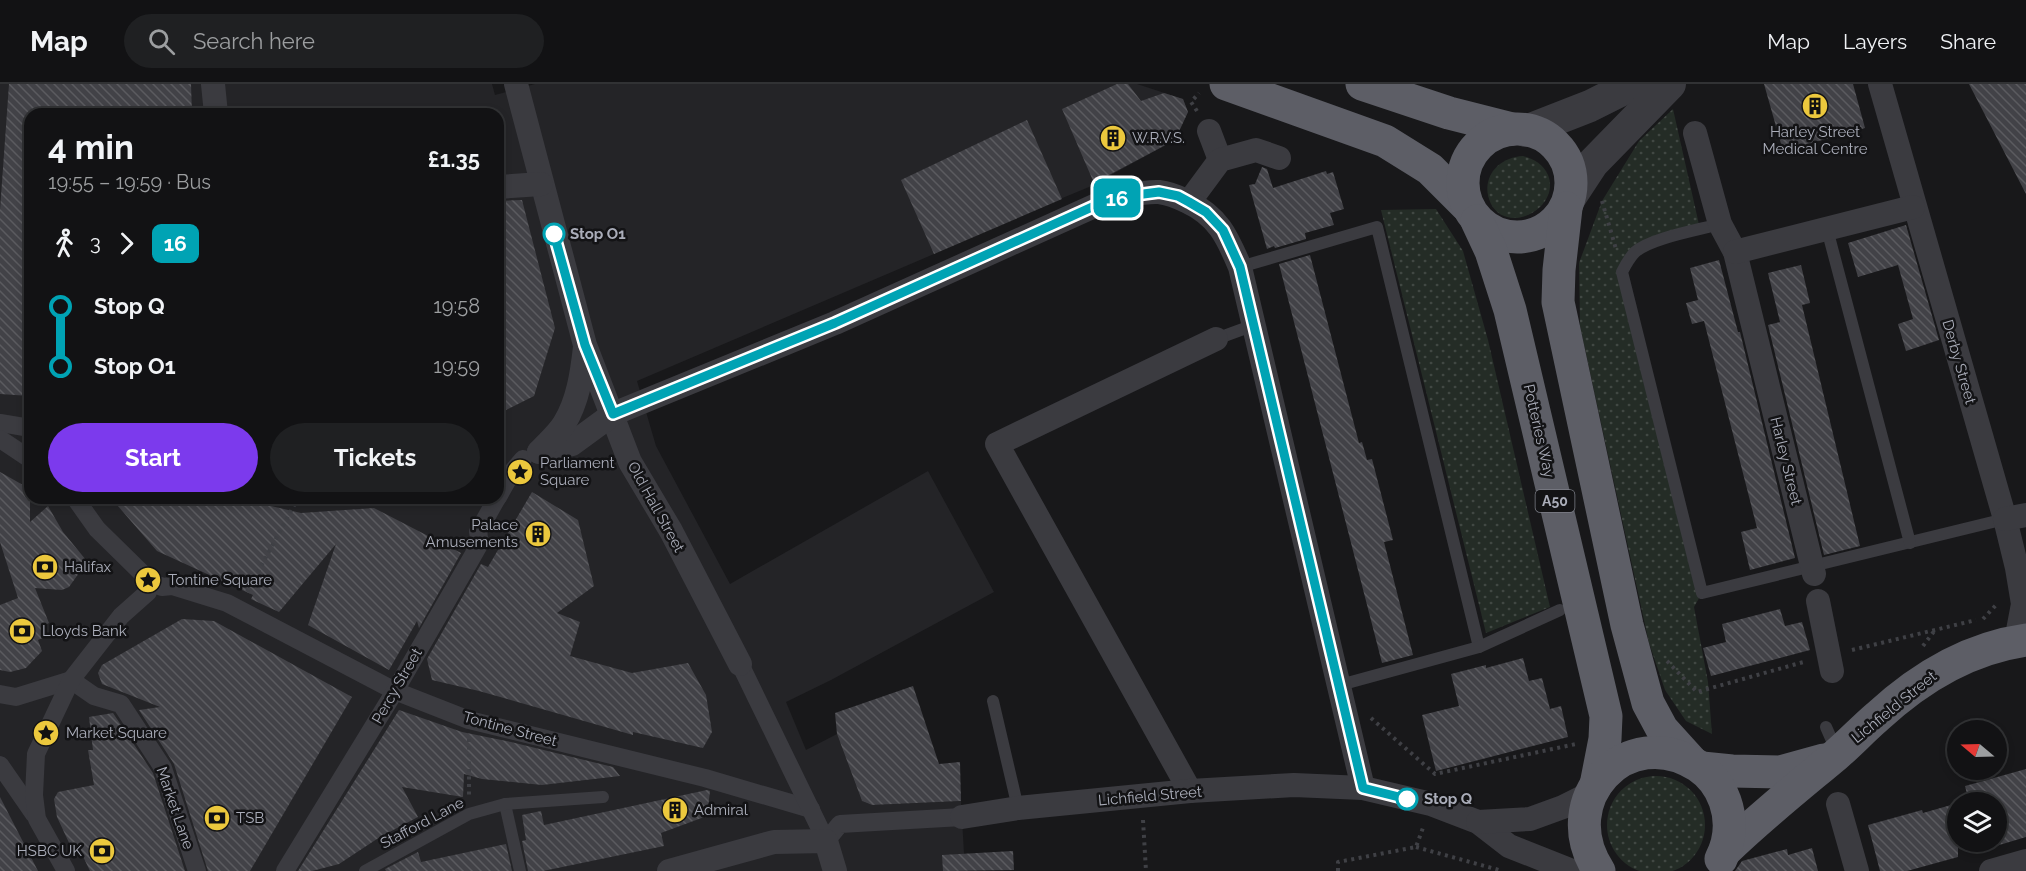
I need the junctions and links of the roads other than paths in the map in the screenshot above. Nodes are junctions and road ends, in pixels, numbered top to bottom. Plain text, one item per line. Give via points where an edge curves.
1 (213, 84) edge
2 (1226, 84) edge
3 (1362, 84) edge
4 (1634, 84) edge
5 (1670, 84) edge
6 (1880, 84) edge
7 (520, 85) edge
8 (215, 108) edge
9 (1519, 130) junction
10 (1209, 131) dead end
11 (1695, 133) dead end
12 (1280, 158) dead end
13 (1220, 160) junction
14 (541, 184) junction
15 (504, 187) edge
16 (1189, 202) junction
17 (1567, 204) junction
18 (1913, 207) junction
19 (1472, 213) junction
20 (1720, 224) junction
21 (1827, 229) junction
22 (1735, 252) junction
23 (1240, 267) junction
24 (1254, 325) junction
25 (1216, 339) joint
26 (585, 345) junction
27 (613, 414) junction
28 (0, 423) edge
29 (24, 427) edge
30 (0, 440) edge
31 (24, 455) edge
32 (531, 455) junction
33 (504, 462) edge
34 (504, 487) edge
35 (79, 504) edge
36 (494, 504) edge
37 (2015, 517) edge
38 (1910, 543) junction
39 (1813, 570) junction
40 (151, 582) junction
41 (1818, 601) joint
42 (1560, 610) dead end
43 (2021, 641) edge
44 (1479, 646) junction
45 (1830, 663) road end
46 (740, 664) joint
47 (71, 680) junction
48 (1340, 685) junction
49 (395, 691) junction
50 (0, 694) edge
51 (993, 701) dead end
52 (1832, 746) junction
53 (0, 765) edge
54 (1696, 765) junction
55 (1363, 788) junction
56 (1594, 789) junction
57 (1190, 791) junction
58 (603, 797) dead end
59 (505, 804) junction
60 (1838, 804) dead end
61 (1018, 808) junction
62 (811, 809) junction
63 (962, 817) joint
64 (37, 819) junction
65 (1478, 822) junction
66 (826, 841) junction
67 (1719, 861) edge
68 (2026, 861) edge
69 (66, 871) edge
70 (197, 871) edge
71 (285, 871) edge
72 (365, 871) edge
73 (520, 871) edge
74 (669, 871) edge
75 (836, 871) edge
76 (1572, 871) edge
77 (1599, 871) edge
78 (1857, 871) edge
79 (1991, 871) edge

1 - 8 street
2 - 19 highway, Potteries Way / A50 via 1385,141 1430,169
3 - 9 highway via 1449,113
4 - 9 street via 1590,106
5 - 17 street via 1593,163
6 - 18 street, Derby Street
7 - 14 street, Old Hall Street
9 - 17 highway via 1551,141 1565,157 1571,175
9 - 19 highway via 1494,134 1469,156 1462,190
10 - 13 street
11 - 20 street, Harley Street
12 - 13 street via 1256,150
13 - 16 street
14 - 15 street
14 - 26 street, Old Hall Street
16 - 23 street via 1206,212 1223,230
16 - 27 street via 1159,192 1112,198 835,323
17 - 19 highway via 1555,223 1531,237 1492,233
17 - 54 highway via 1558,302 1627,625 1648,703 1662,729
18 - 21 street
18 - 37 street, Derby Street
19 - 56 highway, Potteries Way / A50 via 1491,251 1510,310 1606,716
20 - 22 street, Harley Street
20 - 39 lane via 1637,250 1622,272 1702,593
21 - 22 street
21 - 38 lane
22 - 39 street, Harley Street
23 - 24 street
23 - 44 lane via 1377,227
24 - 25 lane
24 - 48 street
25 - 57 street via 997,444
26 - 27 street, Old Hall Street
26 - 32 street via 581,379 572,407 563,424
27 - 32 street via 572,444
27 - 46 street, Old Hall Street via 630,462 671,531
28 - 29 street
30 - 31 street
32 - 33 street
32 - 34 street, Percy Street via 512,472
35 - 40 street via 97,529
36 - 49 street, Percy Street via 478,532 480,543
37 - 38 lane
37 - 43 street, Derby Street via 2023,604
38 - 39 lane
39 - 41 street, Harley Street
40 - 47 street via 148,592 121,616
40 - 49 street, Tontine Street via 232,606
41 - 45 street, Harley Street
42 - 44 lane
43 - 52 highway, Lichfield Street via 1942,668
44 - 48 lane
46 - 62 street, Old Hall Street
47 - 50 street via 16,697
47 - 64 street via 36,754
47 - 70 street, Market Lane via 94,696 121,704 127,713 163,768
48 - 55 street
49 - 62 street, Tontine Street via 469,720 705,778
49 - 71 street, Percy Street
51 - 61 lane
52 - 54 highway, Lichfield Street via 1780,772
52 - 67 highway, Lichfield Street
53 - 64 street
54 - 56 highway, Lichfield Street via 1665,753 1641,754 1614,766
54 - 67 highway via 1715,782 1726,803 1730,827
55 - 57 street, Lichfield Street via 1294,784
55 - 65 street, Lichfield Street via 1431,804
56 - 65 street, Lichfield Street via 1563,807 1530,819
56 - 77 highway, Potteries Way via 1583,828 1589,855
57 - 61 street, Lichfield Street
58 - 59 lane, Stafford Lane
59 - 72 lane, Stafford Lane via 469,814
59 - 73 lane
60 - 78 street
61 - 63 street, Lichfield Street
62 - 66 street, Old Hall Street
63 - 66 street, Lichfield Street via 840,824
64 - 69 street
65 - 76 street, Lichfield Street via 1509,846
66 - 74 street via 774,842
66 - 75 street
68 - 79 street

